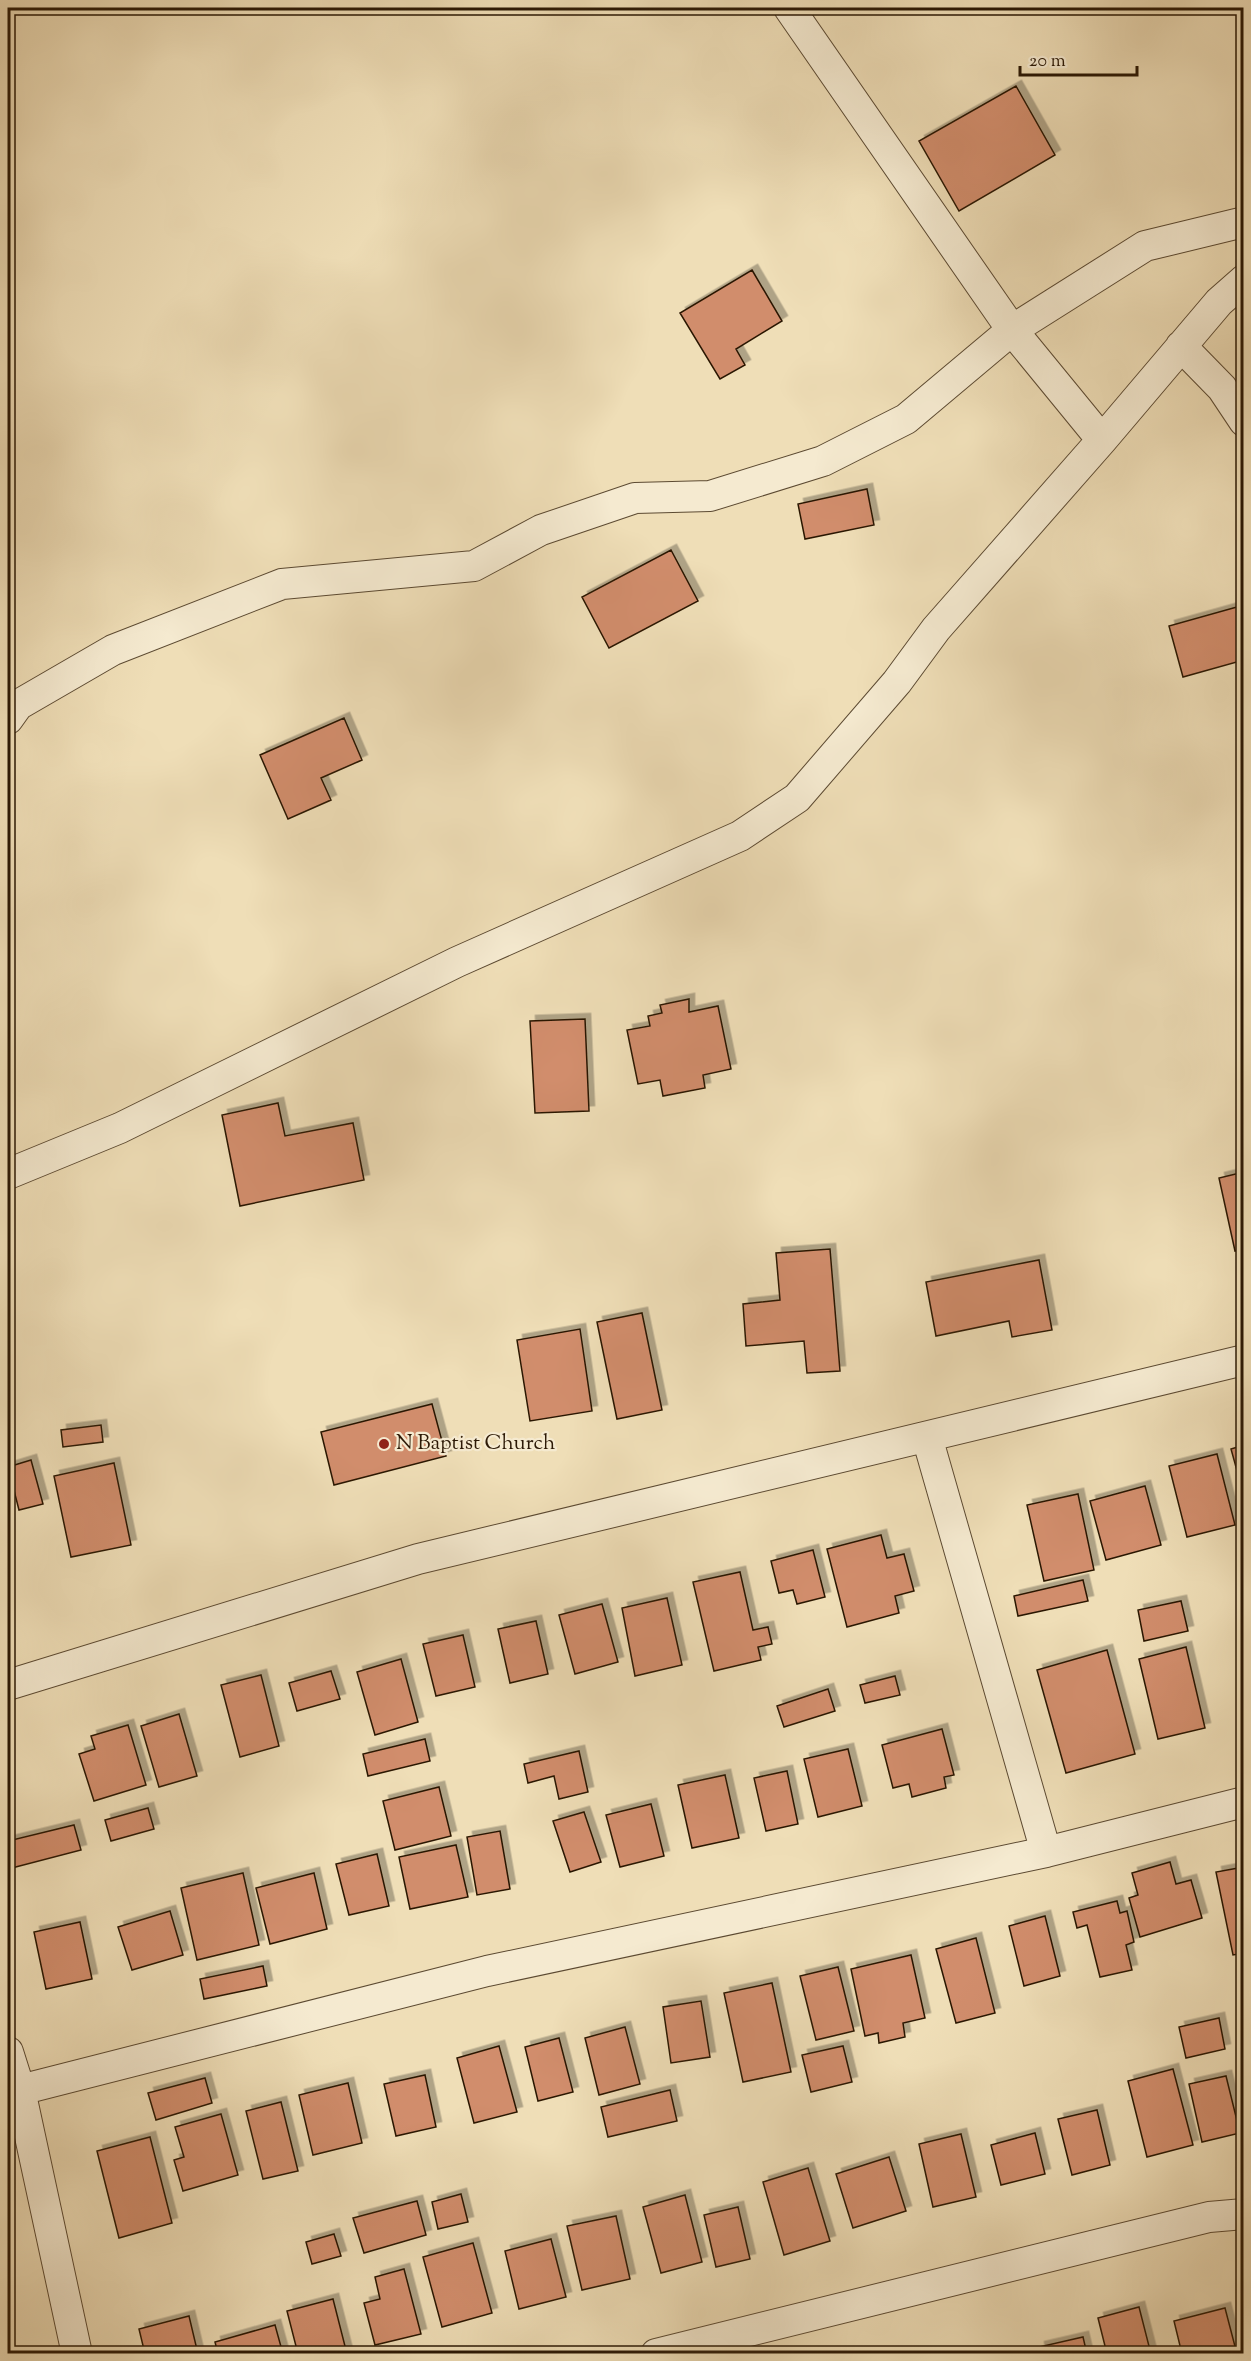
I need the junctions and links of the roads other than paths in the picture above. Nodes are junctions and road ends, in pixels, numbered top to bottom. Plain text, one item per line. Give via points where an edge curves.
1 (789, 8) edge
2 (1244, 222) edge
3 (1244, 280) edge
4 (1012, 330) junction
5 (1181, 346) junction
6 (1244, 421) edge
7 (1102, 440) junction
8 (8, 718) edge
9 (8, 1174) edge
10 (1244, 1360) edge
11 (927, 1437) junction
12 (8, 1685) edge
13 (1244, 1802) edge
14 (1046, 1852) junction
15 (8, 2052) edge
16 (20, 2090) junction
17 (1244, 2214) edge
18 (77, 2354) edge
19 (656, 2354) edge

1 - 4 street
2 - 4 street via 1145,246
3 - 5 street
4 - 7 street
4 - 8 street via 906,420 824,461 710,496 634,498 541,530 474,566 282,584 113,651 18,705
5 - 6 street via 1222,388
5 - 7 street
7 - 9 street via 936,629 844,746 797,798 769,817 740,836 457,962 120,1128
10 - 11 street
11 - 12 street via 418,1559
11 - 14 street
13 - 14 street
14 - 16 street via 487,1971
15 - 16 street
16 - 18 street
17 - 19 street via 1209,2217

